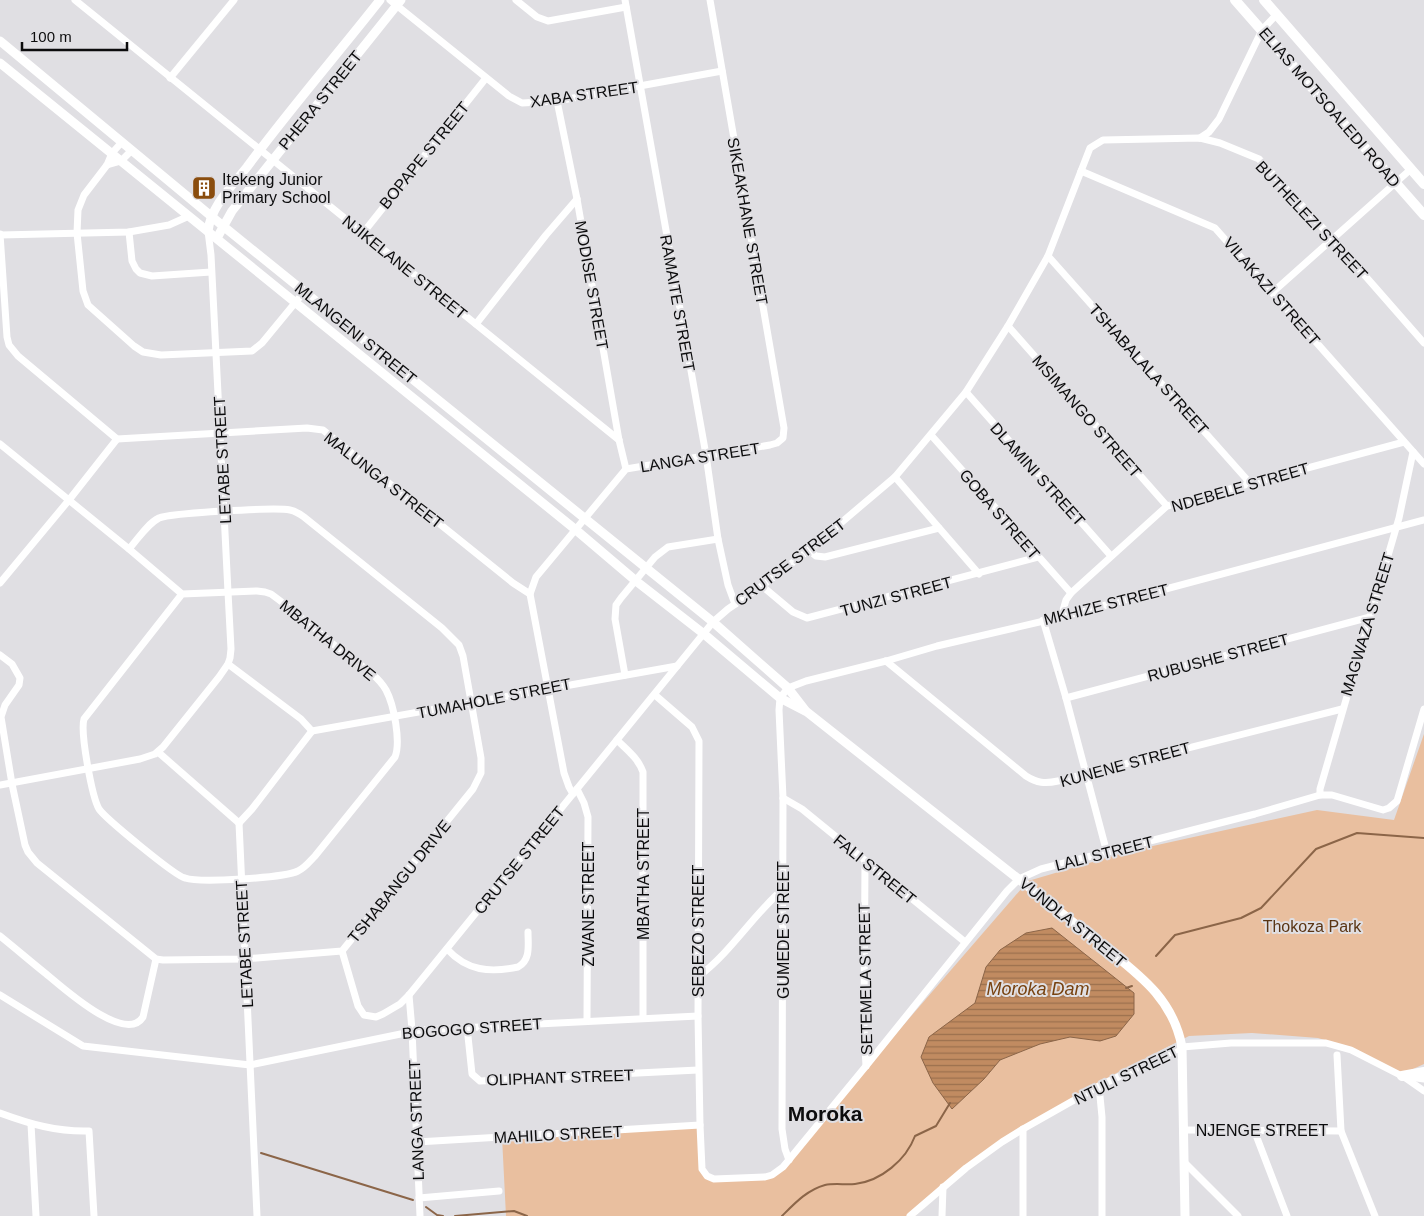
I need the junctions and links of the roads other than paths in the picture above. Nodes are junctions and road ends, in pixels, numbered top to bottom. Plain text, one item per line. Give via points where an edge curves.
1 (75, 0) edge
2 (234, 0) edge
3 (380, 0) edge
4 (516, 0) edge
5 (710, 0) edge
6 (1235, 0) edge
7 (1264, 0) edge
8 (396, 2) edge
9 (626, 3) edge
10 (1277, 14) junction
11 (1262, 30) junction
12 (0, 41) edge
13 (0, 63) edge
14 (722, 70) junction
15 (170, 78) junction
16 (486, 78) junction
17 (640, 86) junction
18 (557, 101) junction
19 (1200, 138) junction
20 (122, 142) junction
21 (1090, 148) joint
22 (132, 150) junction
23 (259, 150) junction
24 (112, 153) junction
25 (273, 160) junction
26 (121, 161) junction
27 (107, 165) junction
28 (1411, 169) junction
29 (1081, 172) junction
30 (1396, 183) junction
31 (1424, 184) edge
32 (577, 199) junction
33 (1424, 215) edge
34 (189, 216) junction
35 (211, 216) junction
36 (223, 226) junction
37 (208, 231) junction
38 (129, 232) junction
39 (77, 233) junction
40 (363, 233) junction
41 (0, 235) edge
42 (217, 238) junction
43 (1332, 238) junction
44 (211, 255) junction
45 (1048, 256) junction
46 (211, 272) junction
47 (304, 292) junction
48 (1273, 292) junction
49 (296, 302) junction
50 (476, 324) junction
51 (1008, 326) junction
52 (1424, 343) edge
53 (216, 353) junction
54 (966, 392) junction
55 (221, 432) junction
56 (931, 435) junction
57 (117, 440) junction
58 (619, 440) junction
59 (781, 440) joint
60 (1404, 442) junction
61 (0, 444) edge
62 (1413, 452) junction
63 (706, 455) junction
64 (1424, 464) edge
65 (626, 469) junction
66 (895, 477) junction
67 (1250, 484) junction
68 (69, 500) junction
69 (1167, 506) junction
70 (224, 512) junction
71 (585, 518) junction
72 (1424, 520) edge
73 (939, 528) junction
74 (1396, 528) junction
75 (576, 530) junction
76 (718, 539) junction
77 (130, 549) junction
78 (809, 550) junction
79 (1110, 556) junction
80 (1038, 557) junction
81 (645, 568) junction
82 (978, 574) junction
83 (636, 581) junction
84 (0, 583) edge
85 (762, 586) junction
86 (228, 592) junction
87 (1071, 593) junction
88 (182, 594) junction
89 (530, 594) junction
90 (735, 604) junction
91 (1061, 616) junction
92 (1370, 617) junction
93 (1043, 620) junction
94 (713, 622) junction
95 (704, 634) junction
96 (0, 655) edge
97 (886, 661) junction
98 (228, 664) junction
99 (677, 666) junction
100 (625, 675) junction
101 (548, 688) junction
102 (788, 688) junction
103 (655, 695) junction
104 (780, 698) junction
105 (1066, 698) junction
106 (471, 702) junction
107 (1342, 709) junction
108 (1424, 709) edge
109 (807, 712) junction
110 (394, 717) junction
111 (312, 731) junction
112 (617, 740) junction
113 (158, 752) junction
114 (89, 769) junction
115 (1086, 774) junction
116 (12, 784) junction
117 (0, 785) edge
118 (575, 792) junction
119 (1320, 795) junction
120 (783, 798) junction
121 (239, 823) junction
122 (1106, 853) junction
123 (865, 861) junction
124 (241, 879) junction
125 (1019, 879) junction
126 (783, 889) junction
127 (528, 932) dead end
128 (0, 936) edge
129 (965, 942) junction
130 (447, 949) junction
131 (342, 951) junction
132 (156, 959) junction
133 (244, 959) junction
134 (699, 976) junction
135 (0, 995) edge
136 (408, 995) junction
137 (698, 1016) junction
138 (643, 1018) junction
139 (588, 1020) junction
140 (467, 1027) junction
141 (412, 1030) junction
142 (1182, 1047) junction
143 (1337, 1055) dead end
144 (250, 1065) junction
145 (866, 1066) junction
146 (698, 1070) junction
147 (1424, 1072) edge
148 (1402, 1076) junction
149 (1424, 1079) edge
150 (1099, 1086) junction
151 (1424, 1091) edge
152 (0, 1113) edge
153 (31, 1124) junction
154 (700, 1125) junction
155 (1023, 1129) junction
156 (1184, 1130) junction
157 (1254, 1130) junction
158 (1341, 1131) junction
159 (417, 1142) junction
160 (789, 1160) junction
161 (1185, 1163) junction
162 (714, 1179) joint
163 (943, 1187) junction
164 (499, 1191) dead end
165 (419, 1198) junction
166 (36, 1216) edge
167 (94, 1216) edge
168 (257, 1216) edge
169 (420, 1216) edge
170 (910, 1216) edge
171 (942, 1216) edge
172 (1023, 1216) edge
173 (1102, 1216) edge
174 (1185, 1216) edge
175 (1238, 1216) edge
176 (1287, 1216) edge
177 (1375, 1216) edge

1 - 15 street, NJIKELANE STREET
2 - 15 street
3 - 23 street, PHERA STREET
4 - 9 street via 536,17 548,21
5 - 14 street, SIKEAKHANE STREET
6 - 11 main road, ELIAS MOTSOALEDI ROAD
7 - 10 main road, ELIAS MOTSOALEDI ROAD
8 - 16 street, XABA STREET
8 - 25 street, PHERA STREET
9 - 17 street, RAMAITE STREET
10 - 11 street
10 - 28 main road, ELIAS MOTSOALEDI ROAD
11 - 19 street via 1220,120
11 - 30 main road, ELIAS MOTSOALEDI ROAD
12 - 20 street, MLANGENI STREET
13 - 24 street, MLANGENI STREET
14 - 17 street, XABA STREET
14 - 59 street, SIKEAKHANE STREET via 784,428
15 - 23 street, NJIKELANE STREET
16 - 18 street, XABA STREET via 522,103
16 - 40 street, BOPAPE STREET
17 - 18 street, XABA STREET
17 - 63 street, RAMAITE STREET
18 - 32 street, MODISE STREET
19 - 21 street, BUTHELEZI STREET via 1103,140
19 - 43 street, BUTHELEZI STREET via 1259,160
20 - 22 street, MLANGENI STREET
20 - 24 street
21 - 29 street, CRUTSE STREET
22 - 26 street
22 - 35 street, MLANGENI STREET
23 - 25 street, NJIKELANE STREET
23 - 35 street, PHERA STREET
24 - 26 street, MLANGENI STREET
24 - 27 street
25 - 36 street, PHERA STREET
25 - 40 street, NJIKELANE STREET
26 - 27 street
26 - 34 street, MLANGENI STREET
27 - 39 street via 80,204
28 - 30 street
28 - 31 main road, ELIAS MOTSOALEDI ROAD
29 - 45 street, CRUTSE STREET
29 - 48 street, VILAKAZI STREET via 1215,228
30 - 33 main road, ELIAS MOTSOALEDI ROAD
30 - 43 street
32 - 50 street
32 - 58 street, MODISE STREET
34 - 37 street, MLANGENI STREET
34 - 38 street via 169,225
35 - 36 street, MLANGENI STREET
35 - 37 street
36 - 42 street, PHERA STREET
36 - 47 street, MLANGENI STREET
37 - 42 street, MLANGENI STREET
37 - 44 street, LETABE STREET
38 - 39 street
38 - 46 street via 132,261 140,273 152,276
39 - 41 street
39 - 53 street via 84,299 100,317 144,352 161,355
40 - 50 street, NJIKELANE STREET
41 - 57 street via 9,345
42 - 44 street, LETABE STREET
42 - 49 street, MLANGENI STREET
43 - 48 street
43 - 52 street, BUTHELEZI STREET
44 - 46 street, LETABE STREET
45 - 51 street, CRUTSE STREET
45 - 67 street, TSHABALALA STREET
46 - 53 street, LETABE STREET
47 - 49 street
47 - 71 street, MLANGENI STREET
48 - 60 street, VILAKAZI STREET
49 - 53 street via 252,351
49 - 75 street, MLANGENI STREET
50 - 58 street, NJIKELANE STREET
51 - 54 street, CRUTSE STREET
51 - 69 street, MSIMANGO STREET
53 - 55 street, LETABE STREET
54 - 56 street, CRUTSE STREET
54 - 79 street, DLAMINI STREET
55 - 57 street, MALUNGA STREET
55 - 70 street, LETABE STREET
55 - 89 street, MALUNGA STREET via 323,430 513,584
56 - 66 street, CRUTSE STREET
56 - 80 street, GOBA STREET
57 - 68 street
58 - 65 street, MODISE STREET
59 - 63 street, LANGA STREET via 770,445
60 - 62 street, VILAKAZI STREET
60 - 67 street, NDEBELE STREET
61 - 68 street
62 - 64 street, VILAKAZI STREET
62 - 74 street, MAGWAZA STREET
63 - 65 street, LANGA STREET
63 - 76 street, RAMAITE STREET
65 - 71 street, LANGA STREET
66 - 73 street
66 - 78 street, CRUTSE STREET
67 - 69 street, NDEBELE STREET
68 - 77 street
68 - 84 street
69 - 79 street, NDEBELE STREET
70 - 77 street, TSHABANGU DRIVE via 159,518
70 - 86 street, LETABE STREET
70 - 106 street, TSHABANGU DRIVE via 291,510 304,517 459,644
71 - 75 street, LANGA STREET
71 - 81 street, MLANGENI STREET
72 - 74 street, MKHIZE STREET
73 - 78 street via 825,557 816,556
73 - 82 street
74 - 91 street, MKHIZE STREET
74 - 92 street, MAGWAZA STREET
75 - 83 street, MLANGENI STREET
75 - 89 street, LANGA STREET via 536,577
76 - 81 street via 668,547
76 - 90 street, RAMAITE STREET
77 - 88 street
78 - 85 street, CRUTSE STREET
79 - 87 street, NDEBELE STREET
80 - 82 street, TUNZI STREET
80 - 87 street, GOBA STREET
81 - 83 street
81 - 94 street, MLANGENI STREET
82 - 85 street, TUNZI STREET via 807,618 793,612
83 - 95 street, MLANGENI STREET
83 - 100 street via 621,598 615,612
85 - 90 street, CRUTSE STREET
86 - 88 street, MBATHA DRIVE
86 - 98 street, LETABE STREET via 231,649
86 - 110 street, MBATHA DRIVE via 265,592 279,600 377,680 389,697
87 - 91 street, NDEBELE STREET
88 - 114 street, MBATHA DRIVE via 86,714 83,722
89 - 101 street
90 - 94 street, CRUTSE STREET
91 - 93 street, MKHIZE STREET
92 - 105 street, RUBUSHE STREET
92 - 107 street, MAGWAZA STREET
93 - 97 street, MKHIZE STREET
93 - 105 street
94 - 95 street, CRUTSE STREET
94 - 102 street, VUNDLA STREET
95 - 99 street, CRUTSE STREET
95 - 104 street, VUNDLA STREET
96 - 116 street via 12,664 20,678 1,717
97 - 102 street, MKHIZE STREET
97 - 115 street, KUNENE STREET via 1034,781 1049,783
98 - 111 street via 301,719
98 - 113 street
99 - 100 street, TUMAHOLE STREET
99 - 103 street, CRUTSE STREET
100 - 101 street, TUMAHOLE STREET
101 - 106 street, TUMAHOLE STREET
101 - 118 street via 564,774 569,787
102 - 104 street
102 - 109 street, VUNDLA STREET
103 - 112 street, CRUTSE STREET
103 - 134 street, SEBEZO STREET via 692,727 699,741
104 - 109 street, VUNDLA STREET
104 - 120 street, GUMEDE STREET
105 - 115 street
106 - 110 street, TUMAHOLE STREET
106 - 131 street, TSHABANGU DRIVE via 482,766 478,781
107 - 115 street, KUNENE STREET
107 - 119 street, MAGWAZA STREET
108 - 119 street, LALI STREET via 1398,798 1390,808 1382,810 1332,795
109 - 125 street, VUNDLA STREET
110 - 111 street, TUMAHOLE STREET
110 - 124 street, MBATHA DRIVE via 398,742 395,757 315,856 300,871 292,874
111 - 121 street
112 - 118 street, CRUTSE STREET
112 - 138 street, MBATHA STREET via 635,757 643,772
113 - 114 street
113 - 121 street
114 - 116 street
114 - 124 street, MBATHA DRIVE via 96,801 102,812 171,871 186,879
115 - 122 street
116 - 117 street
116 - 132 street via 25,845 32,858
118 - 130 street, CRUTSE STREET
118 - 139 street, ZWANE STREET via 587,811 588,827
119 - 122 street, LALI STREET
120 - 123 street, FALI STREET via 802,809
120 - 126 street, GUMEDE STREET
121 - 124 street, LETABE STREET
122 - 125 street, LALI STREET
123 - 129 street, FALI STREET
123 - 145 street, SETEMELA STREET
124 - 133 street, LETABE STREET
125 - 129 street, LALI STREET
125 - 142 street, VUNDLA STREET via 1102,944 1156,992 1171,1014
126 - 134 street
126 - 160 street, GUMEDE STREET via 782,1129
127 - 130 street via 527,956 518,967 473,968
128 - 132 street via 88,1007 104,1017 129,1024 143,1017
129 - 145 street, LALI STREET
130 - 136 street, CRUTSE STREET
131 - 133 street, TSHABANGU DRIVE
131 - 136 street, CRUTSE STREET via 358,1006 364,1015 383,1014
132 - 133 street, TSHABANGU DRIVE
133 - 144 street, LETABE STREET
134 - 137 street, SEBEZO STREET
135 - 144 street, BOGOGO STREET via 84,1046
136 - 141 street, LANGA STREET
137 - 138 street, BOGOGO STREET
137 - 146 street, SEBEZO STREET
138 - 139 street, BOGOGO STREET
139 - 140 street, BOGOGO STREET
140 - 141 street, BOGOGO STREET
140 - 146 street, OLIPHANT STREET via 472,1074 480,1081
141 - 144 street, BOGOGO STREET
141 - 159 street, LANGA STREET
142 - 148 street, NTULI STREET via 1231,1042 1326,1043 1351,1050
142 - 150 street, NTULI STREET
142 - 156 street, VUNDLA STREET
143 - 158 street
144 - 168 street, LETABE STREET
145 - 160 street, LALI STREET
146 - 154 street, SEBEZO STREET
147 - 148 main road
148 - 149 street, NTULI STREET
148 - 151 street, NTULI STREET
150 - 155 street, NTULI STREET
150 - 173 street
152 - 153 street
153 - 166 street
153 - 167 street via 66,1132 89,1131
154 - 159 street, MAHILO STREET
154 - 162 street, SEBEZO STREET via 702,1169
155 - 163 street, NTULI STREET
155 - 172 street
156 - 157 street, NJENGE STREET
156 - 161 street, VUNDLA STREET
157 - 158 street, NJENGE STREET
157 - 176 street
158 - 177 street
159 - 165 street, LANGA STREET
160 - 162 street, LALI STREET via 778,1172 764,1177
161 - 174 street, VUNDLA STREET
161 - 175 street
163 - 170 street, NTULI STREET
163 - 171 street
164 - 165 street
165 - 169 street, LANGA STREET

